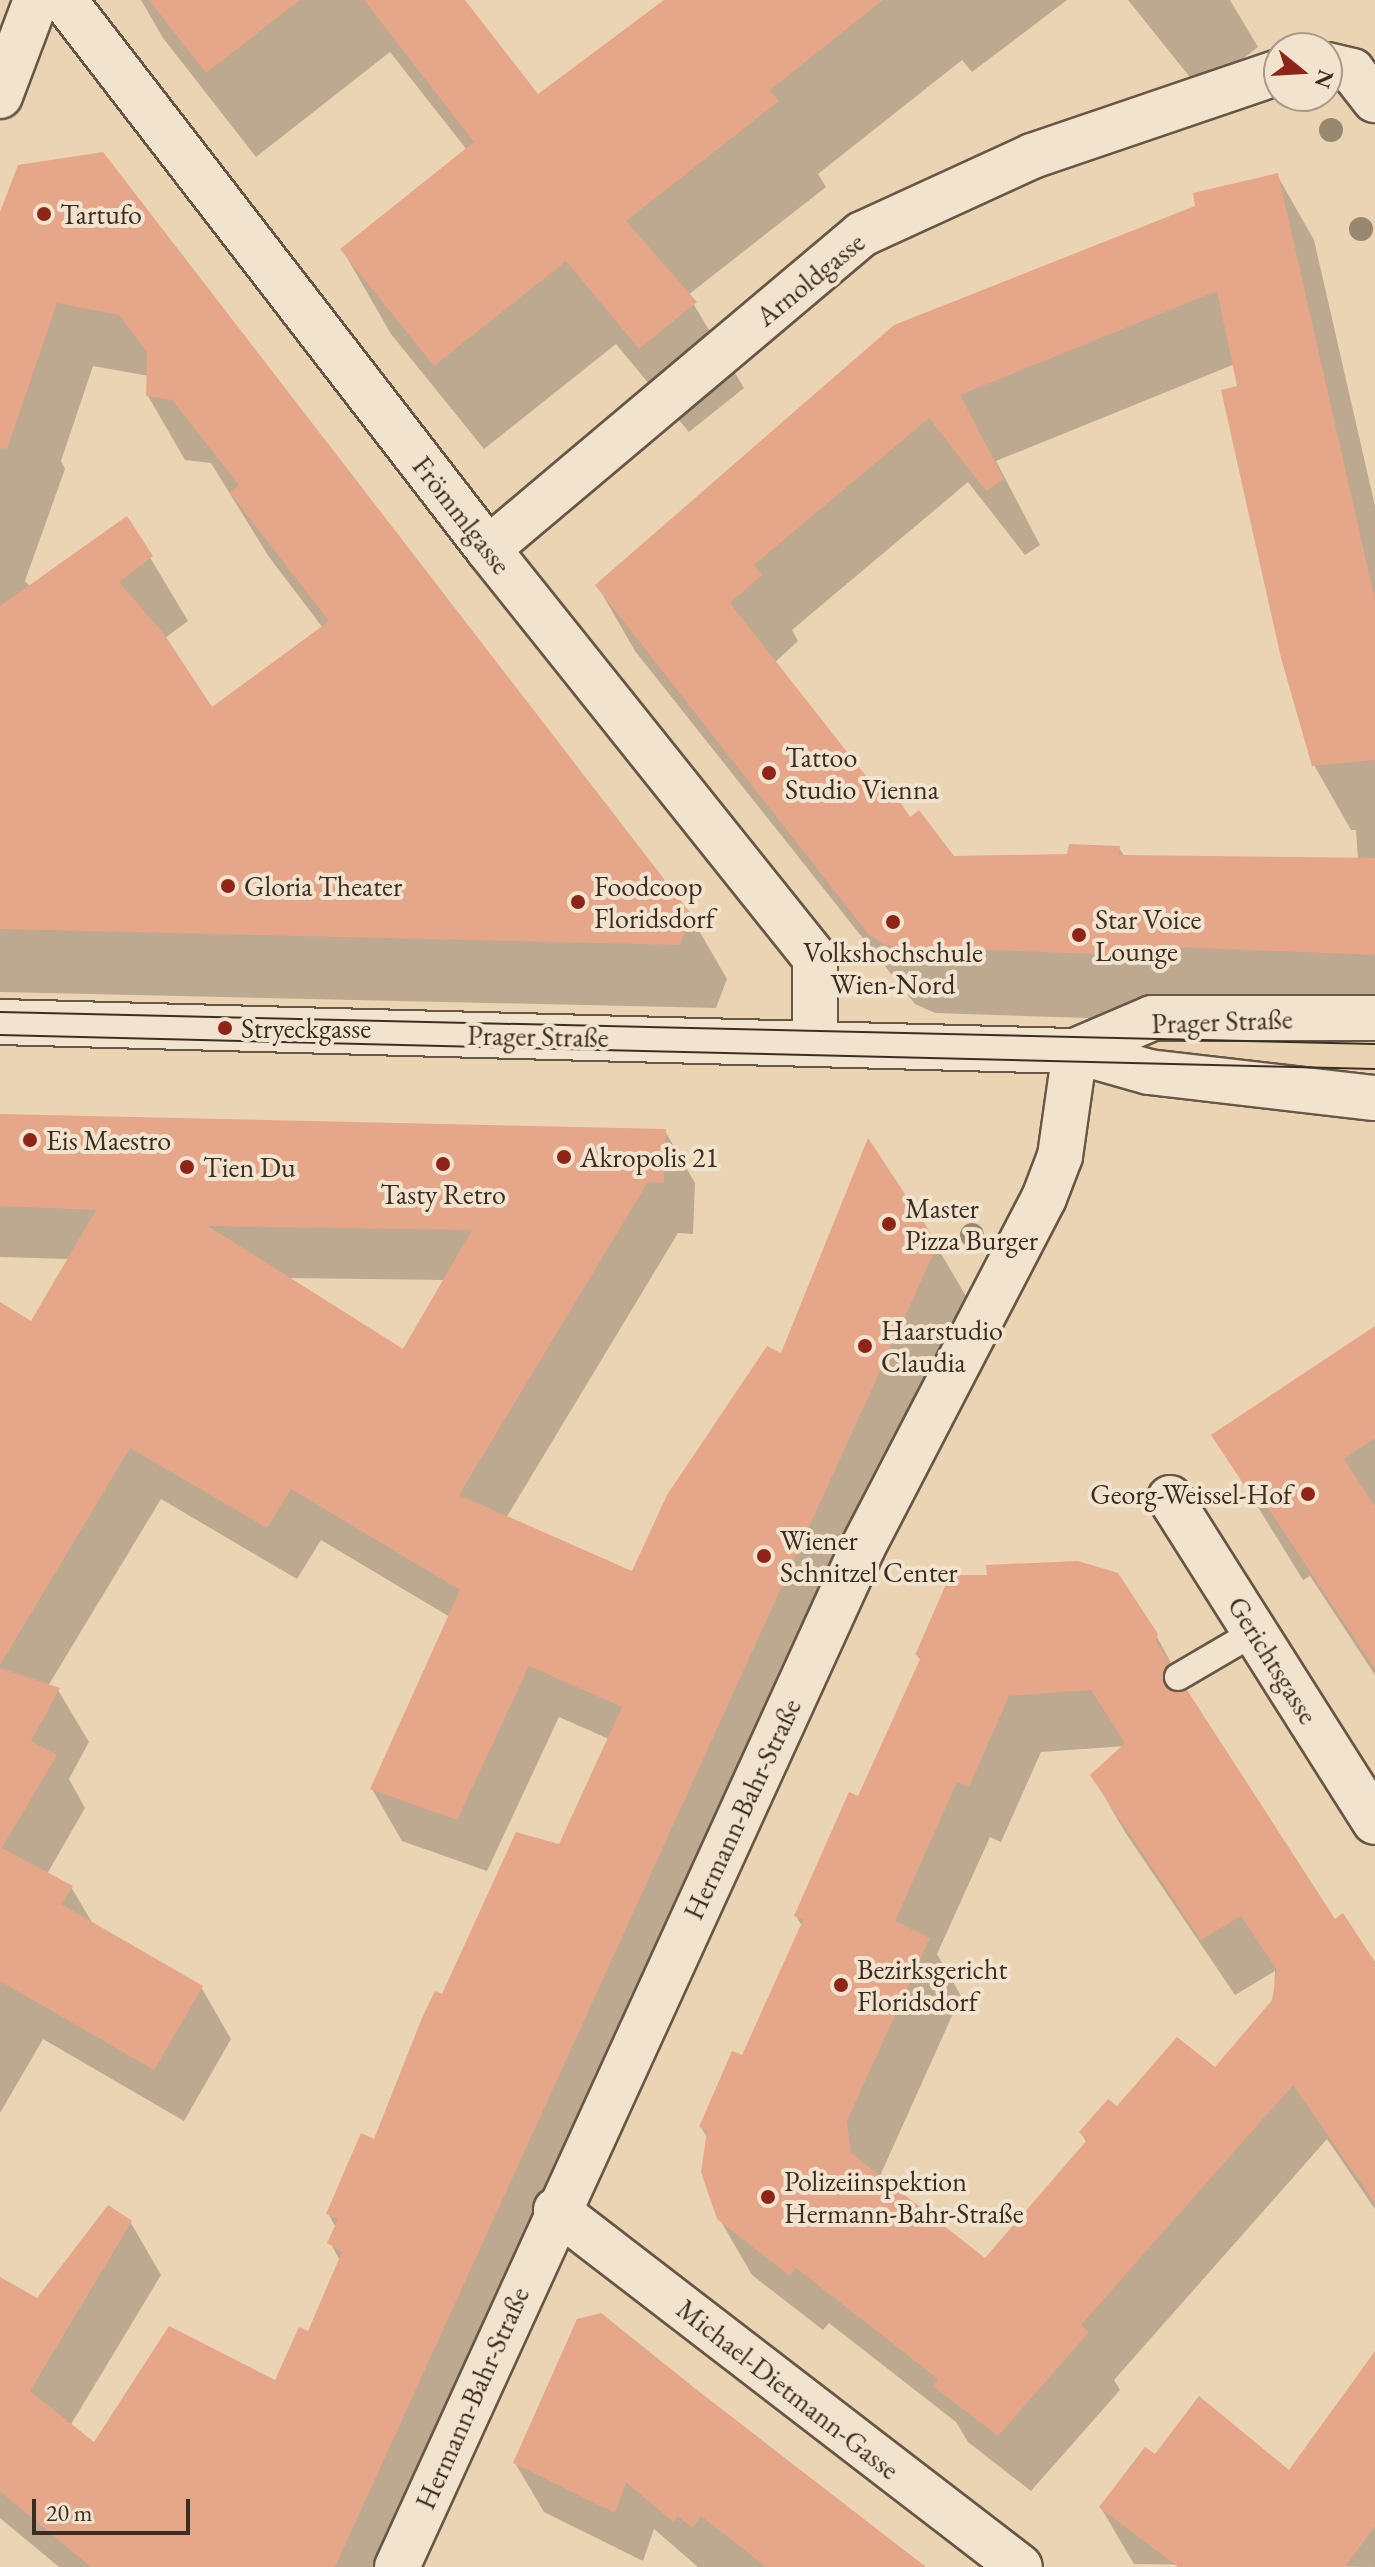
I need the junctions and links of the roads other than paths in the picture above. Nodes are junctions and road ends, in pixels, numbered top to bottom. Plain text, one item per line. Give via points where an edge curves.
1 (36, 0) edge
2 (64, 0) edge
3 (1343, 69) edge
4 (1263, 77) edge
5 (0, 96) edge
6 (1375, 100) edge
7 (488, 549) junction
8 (1375, 1018) edge
9 (0, 1022) edge
10 (815, 1043) junction
11 (1075, 1051) junction
12 (1375, 1098) edge
13 (1170, 1498) dead end
14 (1255, 1632) junction
15 (1178, 1677) dead end
16 (1375, 1822) edge
17 (556, 2210) junction
18 (397, 2567) edge
19 (1020, 2567) edge

1 - 5 street
2 - 7 street, Frömmlgasse
3 - 6 street via 1352,71
4 - 7 street, Arnoldgasse via 1032,156 862,234
7 - 10 street, Frömmlgasse via 815,958
8 - 11 street, Prager Straße via 1152,1018
9 - 10 street, Prager Straße
10 - 11 street, Prager Straße
11 - 12 street, Prager Straße via 1149,1072
11 - 17 street, Hermann-Bahr-Straße via 1060,1156 1044,1198 863,1547
13 - 14 street, Gerichtsgasse
14 - 15 lane
14 - 16 street, Gerichtsgasse
17 - 18 street, Hermann-Bahr-Straße
17 - 19 street, Michael-Dietmann-Gasse

